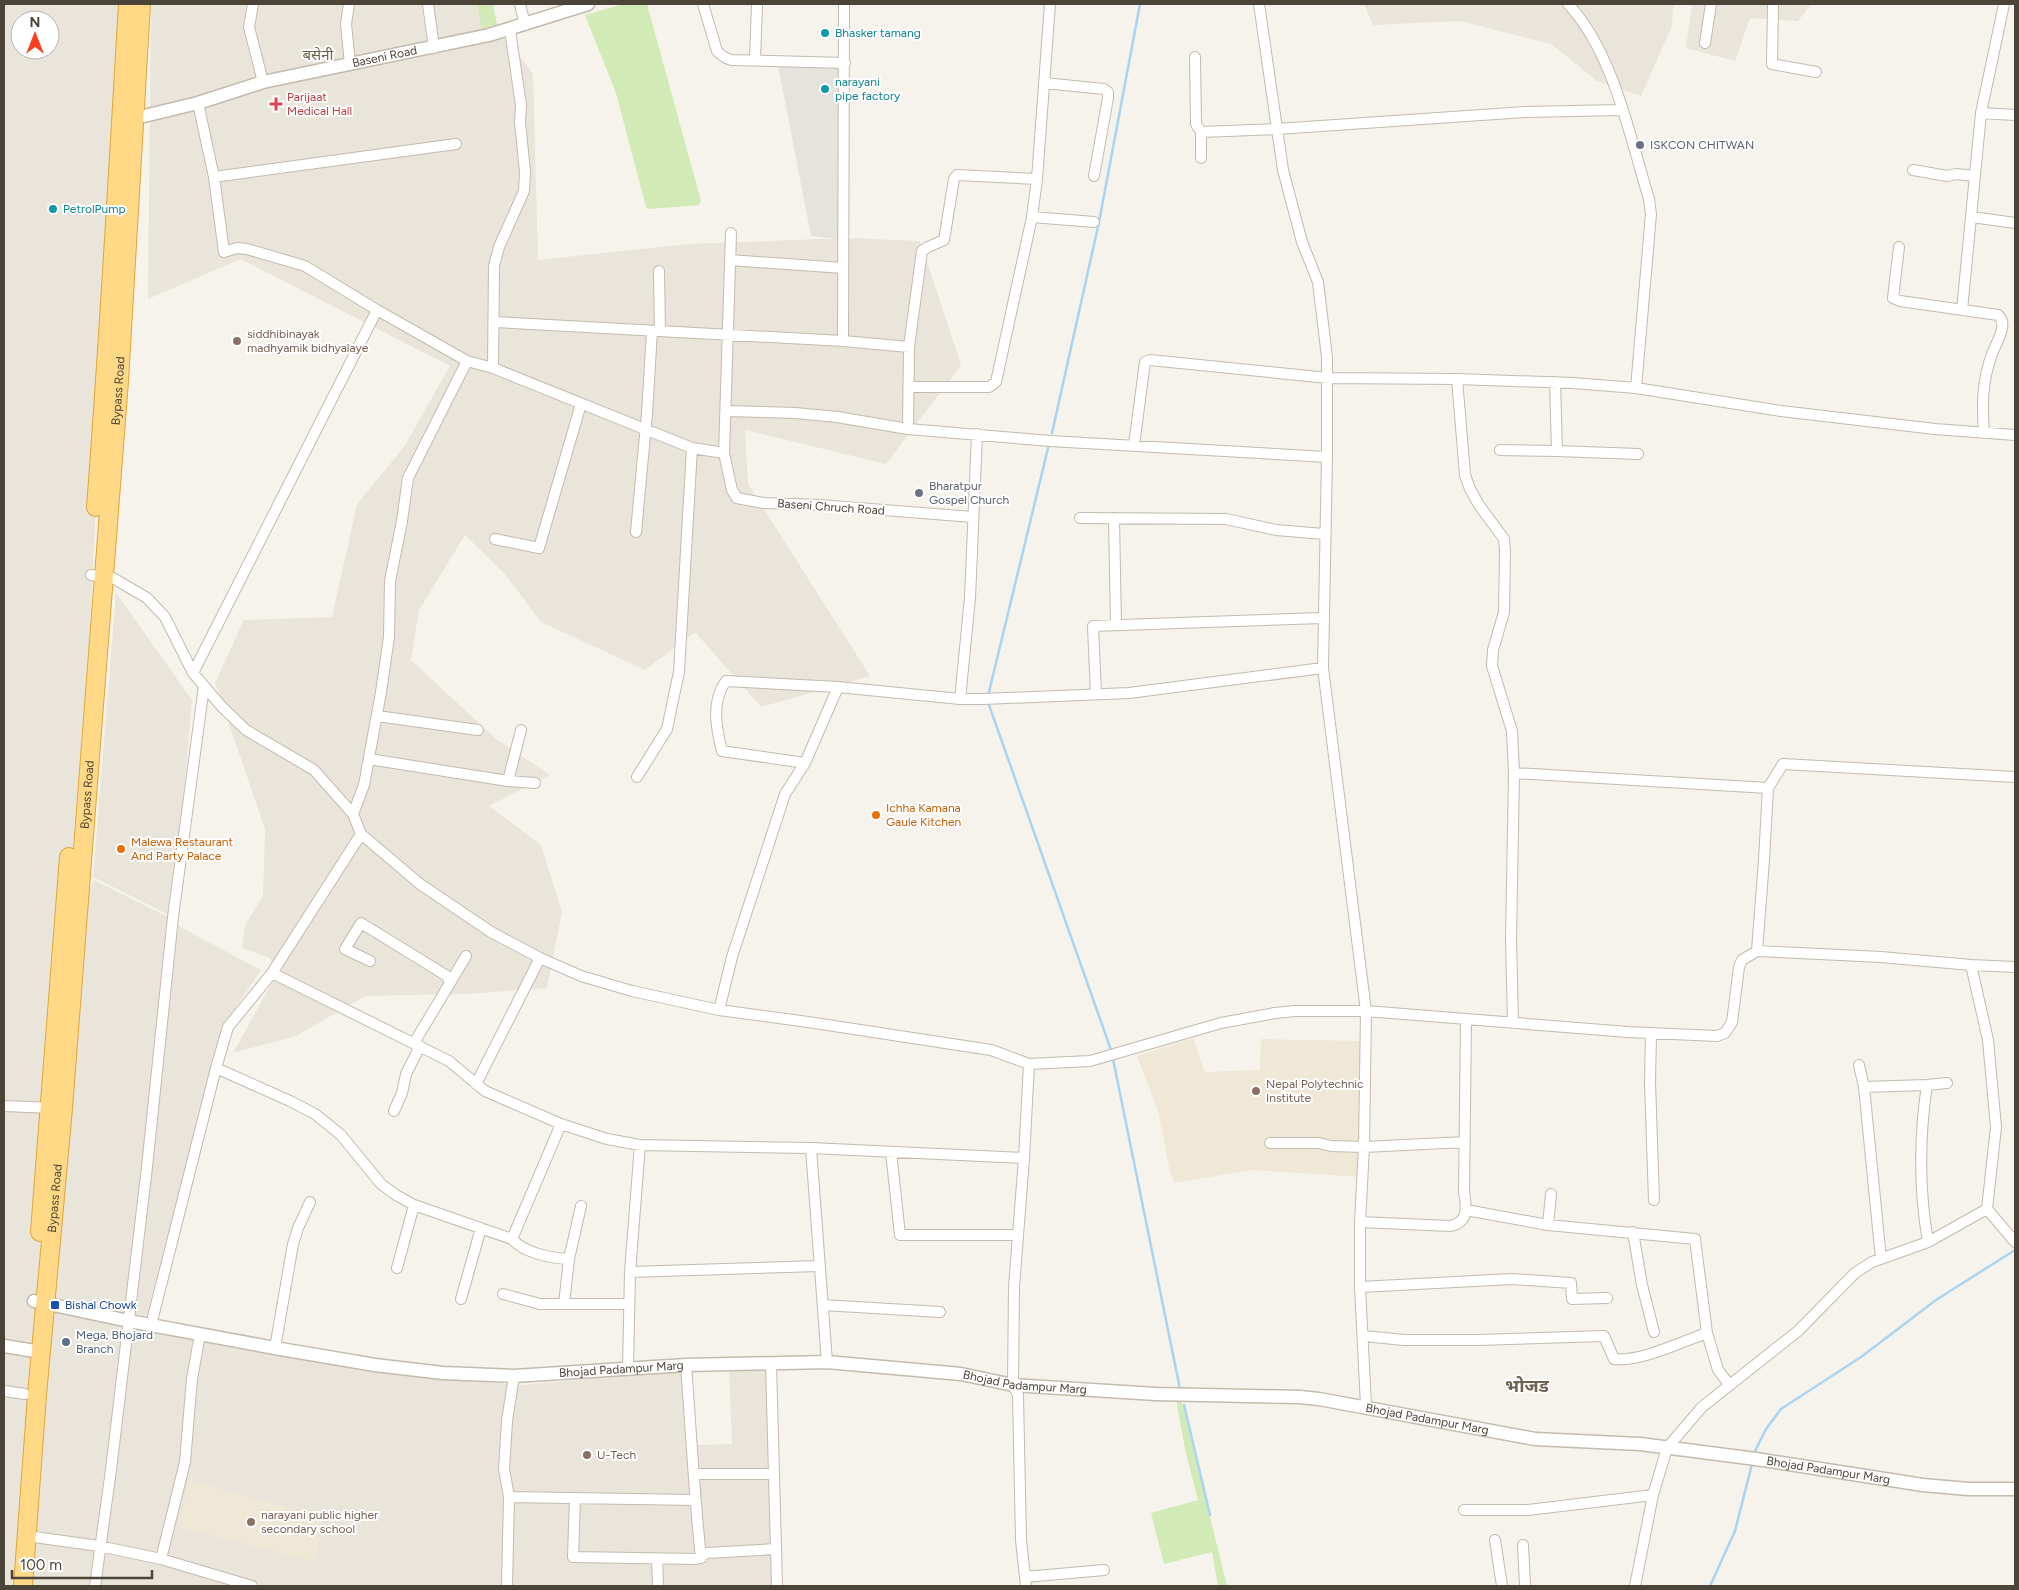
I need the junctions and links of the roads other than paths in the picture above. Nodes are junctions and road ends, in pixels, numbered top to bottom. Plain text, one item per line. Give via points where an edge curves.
1 (128, 4) edge
2 (141, 4) edge
3 (253, 4) edge
4 (348, 4) edge
5 (428, 4) edge
6 (520, 4) edge
7 (584, 4) edge
8 (703, 4) edge
9 (757, 4) edge
10 (844, 4) edge
11 (1050, 4) edge
12 (1259, 4) edge
13 (1568, 4) edge
14 (1711, 4) edge
15 (1773, 4) edge
16 (2004, 4) edge
17 (525, 24) junction
18 (510, 30) junction
19 (1705, 43) dead end
20 (434, 48) junction
21 (1195, 57) dead end
22 (755, 60) junction
23 (845, 63) junction
24 (350, 64) junction
25 (1816, 72) dead end
26 (263, 82) junction
27 (1044, 83) junction
28 (198, 102) junction
29 (1622, 110) junction
30 (1981, 113) junction
31 (2015, 114) edge
32 (128, 116) junction
33 (1277, 129) junction
34 (1200, 132) junction
35 (456, 144) dead end
36 (1201, 158) dead end
37 (1913, 170) dead end
38 (214, 176) junction
39 (1094, 176) dead end
40 (1975, 176) junction
41 (1037, 180) junction
42 (1032, 217) junction
43 (1972, 217) junction
44 (1094, 222) dead end
45 (2015, 223) edge
46 (731, 233) dead end
47 (1899, 247) dead end
48 (730, 260) junction
49 (844, 268) junction
50 (659, 271) dead end
51 (377, 310) junction
52 (1962, 310) junction
53 (495, 322) junction
54 (656, 331) junction
55 (727, 334) junction
56 (843, 341) junction
57 (909, 347) junction
58 (467, 361) junction
59 (493, 368) junction
60 (1328, 378) junction
61 (1457, 379) junction
62 (1555, 382) junction
63 (909, 387) junction
64 (1636, 388) junction
65 (581, 404) junction
66 (726, 411) junction
67 (908, 429) junction
68 (646, 430) junction
69 (1984, 432) junction
70 (977, 434) junction
71 (2015, 435) edge
72 (1134, 445) junction
73 (692, 448) junction
74 (1500, 450) dead end
75 (1556, 451) junction
76 (724, 453) junction
77 (1638, 454) dead end
78 (1327, 457) junction
79 (973, 517) junction
80 (1080, 518) dead end
81 (1114, 518) junction
82 (636, 532) dead end
83 (1324, 534) junction
84 (495, 539) dead end
85 (97, 575) junction
86 (1322, 618) junction
87 (1116, 625) junction
88 (1323, 668) junction
89 (193, 673) junction
90 (204, 686) junction
91 (838, 687) junction
92 (1096, 694) junction
93 (960, 699) junction
94 (377, 716) junction
95 (478, 730) dead end
96 (521, 730) dead end
97 (369, 759) junction
98 (805, 763) junction
99 (1514, 773) junction
100 (637, 777) dead end
101 (2015, 777) edge
102 (508, 781) junction
103 (535, 783) dead end
104 (1768, 788) junction
105 (353, 814) junction
106 (361, 834) junction
107 (1757, 951) junction
108 (466, 956) dead end
109 (540, 958) junction
110 (370, 961) dead end
111 (1971, 965) junction
112 (2015, 967) edge
113 (272, 973) junction
114 (450, 983) junction
115 (718, 1010) junction
116 (1366, 1011) junction
117 (1466, 1019) junction
118 (1513, 1023) junction
119 (1651, 1033) junction
120 (417, 1044) junction
121 (1029, 1064) junction
122 (1859, 1065) dead end
123 (216, 1068) junction
124 (1947, 1083) dead end
125 (476, 1084) junction
126 (1927, 1085) junction
127 (1864, 1087) junction
128 (4, 1106) edge
129 (56, 1108) junction
130 (394, 1111) dead end
131 (561, 1124) junction
132 (1464, 1142) junction
133 (1270, 1143) dead end
134 (640, 1145) junction
135 (1364, 1147) junction
136 (811, 1148) junction
137 (892, 1152) junction
138 (1024, 1158) junction
139 (1551, 1194) dead end
140 (1654, 1200) dead end
141 (310, 1202) dead end
142 (414, 1205) junction
143 (581, 1206) dead end
144 (1987, 1209) junction
145 (1466, 1210) junction
146 (1360, 1222) junction
147 (1548, 1225) junction
148 (481, 1228) junction
149 (1633, 1232) junction
150 (1018, 1235) junction
151 (512, 1239) junction
152 (1928, 1242) junction
153 (2015, 1242) edge
154 (1881, 1259) junction
155 (569, 1260) junction
156 (819, 1266) junction
157 (397, 1268) dead end
158 (630, 1272) junction
159 (1360, 1287) junction
160 (503, 1294) dead end
161 (1607, 1298) dead end
162 (461, 1299) dead end
163 (40, 1301) junction
164 (564, 1304) junction
165 (629, 1304) junction
166 (823, 1305) junction
167 (940, 1312) dead end
168 (129, 1321) junction
169 (150, 1325) junction
170 (1654, 1332) dead end
171 (1707, 1333) junction
172 (200, 1334) junction
173 (1364, 1336) junction
174 (4, 1346) edge
175 (275, 1348) junction
176 (35, 1351) junction
177 (827, 1362) junction
178 (771, 1363) junction
179 (686, 1365) junction
180 (628, 1370) junction
181 (514, 1376) junction
182 (1729, 1384) junction
183 (1013, 1385) junction
184 (4, 1391) edge
185 (25, 1394) junction
186 (1366, 1406) junction
187 (1667, 1448) junction
188 (695, 1474) junction
189 (773, 1474) junction
190 (2015, 1489) edge
191 (1653, 1495) junction
192 (509, 1497) junction
193 (575, 1498) junction
194 (695, 1500) junction
195 (1464, 1510) dead end
196 (27, 1536) junction
197 (1495, 1540) dead end
198 (1522, 1545) dead end
199 (99, 1546) junction
200 (775, 1550) junction
201 (701, 1558) junction
202 (161, 1559) junction
203 (657, 1559) junction
204 (1104, 1570) dead end
205 (1026, 1582) edge
206 (12, 1586) edge
207 (23, 1586) edge
208 (95, 1586) edge
209 (252, 1586) edge
210 (507, 1586) edge
211 (658, 1586) edge
212 (777, 1586) edge
213 (1502, 1586) edge
214 (1525, 1586) edge
215 (1635, 1586) edge

1 - 32 highway, Bypass Road
2 - 32 highway, Bypass Road
3 - 26 street via 249,27
4 - 24 street via 346,24
5 - 20 street
6 - 17 street
7 - 17 street, Baseni Road
8 - 22 street via 717,51 731,60
9 - 22 street
10 - 23 street
11 - 27 street
12 - 33 street
13 - 29 street via 1596,42
14 - 19 street
15 - 25 street via 1772,64
16 - 30 street
17 - 18 street, Baseni Road
18 - 20 street, Baseni Road
18 - 53 street via 521,105 525,172 524,191 494,266
20 - 24 street, Baseni Road
21 - 34 street via 1196,124
22 - 23 street
23 - 49 street
24 - 26 street, Baseni Road
26 - 28 street, Baseni Road
27 - 39 street via 1108,92
27 - 41 street
28 - 32 street, Baseni Road via 144,116
28 - 38 street
29 - 33 street via 1525,112
29 - 64 street via 1651,214
30 - 31 street
30 - 40 street
32 - 85 highway, Bypass Road via 121,354
33 - 34 street
33 - 60 street via 1293,212 1318,282
34 - 36 street
35 - 38 street
37 - 40 street via 1948,176
38 - 51 street via 224,252 247,249 305,266
40 - 43 street
41 - 42 street
41 - 57 street via 957,175 944,240 922,251
42 - 44 street
42 - 63 street via 996,382 989,387
43 - 45 street
43 - 52 street
46 - 48 street
47 - 52 street via 1893,298
48 - 49 street
48 - 55 street
49 - 56 street
50 - 54 street
51 - 58 street
51 - 89 street
52 - 69 street via 2003,318 1985,374 1982,401
53 - 54 street
53 - 59 street
54 - 55 street
54 - 68 street
55 - 56 street
55 - 66 street
56 - 57 street
57 - 63 street
58 - 59 street
58 - 94 street via 408,478 390,582 389,637
59 - 65 street
60 - 61 street
60 - 72 street via 1150,360 1145,362
60 - 78 street
61 - 62 street
61 - 99 street via 1465,475 1479,506 1504,539 1504,612 1492,666 1512,731
62 - 64 street
62 - 75 street
63 - 67 street
64 - 69 street via 1781,411
65 - 68 street
65 - 84 street via 539,548
66 - 67 street via 828,416
66 - 76 street
67 - 70 street
68 - 73 street
68 - 82 street
69 - 71 street
70 - 72 street
70 - 79 street
72 - 78 street
73 - 76 street
73 - 100 street via 678,679 667,729
74 - 75 street
75 - 77 street
76 - 79 street, Baseni Chruch Road via 732,490 737,498 764,503
78 - 83 street
79 - 93 street via 970,598
80 - 81 street
81 - 83 street via 1226,519 1276,530
81 - 87 street
83 - 86 street
85 - 89 street via 113,578 147,598 165,617
85 - 129 highway, Bypass Road
86 - 87 street
86 - 88 street
87 - 92 street via 1093,626
88 - 92 street via 1129,693
88 - 116 street
89 - 90 street
90 - 105 street via 246,730 314,770
90 - 168 street via 173,917
91 - 93 street
91 - 98 street
91 - 98 street via 726,681 720,689 715,713 722,751
92 - 93 street
94 - 95 street
94 - 97 street
96 - 102 street
97 - 102 street
97 - 105 street
98 - 115 street via 785,794
99 - 104 street
99 - 118 street
101 - 104 street via 1783,764
102 - 103 street
104 - 107 street
105 - 106 street
106 - 109 street via 454,908
106 - 113 street
107 - 111 street
107 - 119 street via 1742,960 1739,967 1732,1022 1725,1033 1707,1037
108 - 114 street
109 - 115 street via 610,985
109 - 125 street
110 - 114 street via 345,949 361,923 447,976
111 - 112 street
111 - 144 street via 1988,1040 1996,1127
113 - 120 street
113 - 123 street via 228,1027
114 - 120 street
115 - 121 street via 991,1050
116 - 117 street
116 - 121 street via 1275,1013 1221,1023 1090,1061
116 - 135 street
117 - 118 street
117 - 132 street
118 - 119 street
119 - 140 street
120 - 125 street via 449,1061
120 - 130 street
121 - 138 street
122 - 127 street
123 - 142 street via 315,1114 348,1143 381,1184
123 - 169 street
124 - 126 street
125 - 131 street via 485,1091
126 - 127 street
126 - 152 street via 1921,1135 1921,1189
127 - 154 street
128 - 129 street
129 - 163 highway, Bypass Road
131 - 134 street via 607,1139
131 - 151 street
132 - 135 street
132 - 145 street
133 - 135 street
134 - 136 street
134 - 158 street
135 - 146 street
136 - 137 street
136 - 156 street
137 - 138 street
137 - 150 street via 900,1235
138 - 150 street
139 - 147 street
141 - 175 street via 293,1244
142 - 148 street
142 - 157 street
143 - 155 street
144 - 152 street
144 - 153 street
145 - 146 street via 1462,1221 1450,1226
145 - 147 street
146 - 159 street
147 - 149 street
148 - 151 street
148 - 162 street
149 - 170 street
149 - 171 street via 1695,1239
150 - 183 street
151 - 155 street via 526,1249
152 - 154 street
154 - 182 street via 1855,1273 1798,1331
155 - 164 street
156 - 158 street
156 - 166 street
158 - 165 street
159 - 161 street via 1512,1279 1571,1283 1572,1298
159 - 173 street
160 - 164 street via 540,1304
163 - 168 street, Bhojad Padampur Marg
163 - 176 highway, Bypass Road
164 - 165 street
165 - 180 street
166 - 167 street
166 - 177 street
168 - 169 street, Bhojad Padampur Marg
168 - 199 street
169 - 172 street, Bhojad Padampur Marg
171 - 173 street via 1620,1360 1614,1359 1604,1336 1404,1340
171 - 182 street via 1718,1370
172 - 175 street, Bhojad Padampur Marg
172 - 202 street via 192,1379 185,1462
173 - 186 street
174 - 176 street
175 - 181 street, Bhojad Padampur Marg via 413,1370
176 - 185 highway, Bypass Road
176 - 196 highway, Bypass Road
177 - 178 street, Bhojad Padampur Marg
177 - 183 street, Bhojad Padampur Marg via 961,1374
178 - 179 street, Bhojad Padampur Marg
178 - 189 street
179 - 180 street, Bhojad Padampur Marg
179 - 188 street
180 - 181 street, Bhojad Padampur Marg
181 - 192 street via 504,1469
182 - 187 street via 1702,1407
183 - 186 street, Bhojad Padampur Marg via 1156,1394 1300,1397
183 - 205 street via 1018,1395 1019,1488
184 - 185 street
185 - 206 highway, Bypass Road
186 - 187 street, Bhojad Padampur Marg via 1534,1439
187 - 190 street, Bhojad Padampur Marg via 1922,1485
187 - 191 street
188 - 189 street
188 - 194 street
189 - 200 street
191 - 195 street via 1528,1510
191 - 215 street
192 - 193 street
192 - 210 street
193 - 194 street
193 - 203 street via 573,1558
194 - 201 street
196 - 199 street
196 - 207 highway, Bypass Road
197 - 213 street
198 - 214 street
199 - 202 street
199 - 208 street
200 - 201 street via 707,1553
200 - 212 street
201 - 203 street
202 - 209 street
203 - 211 street
204 - 205 street

